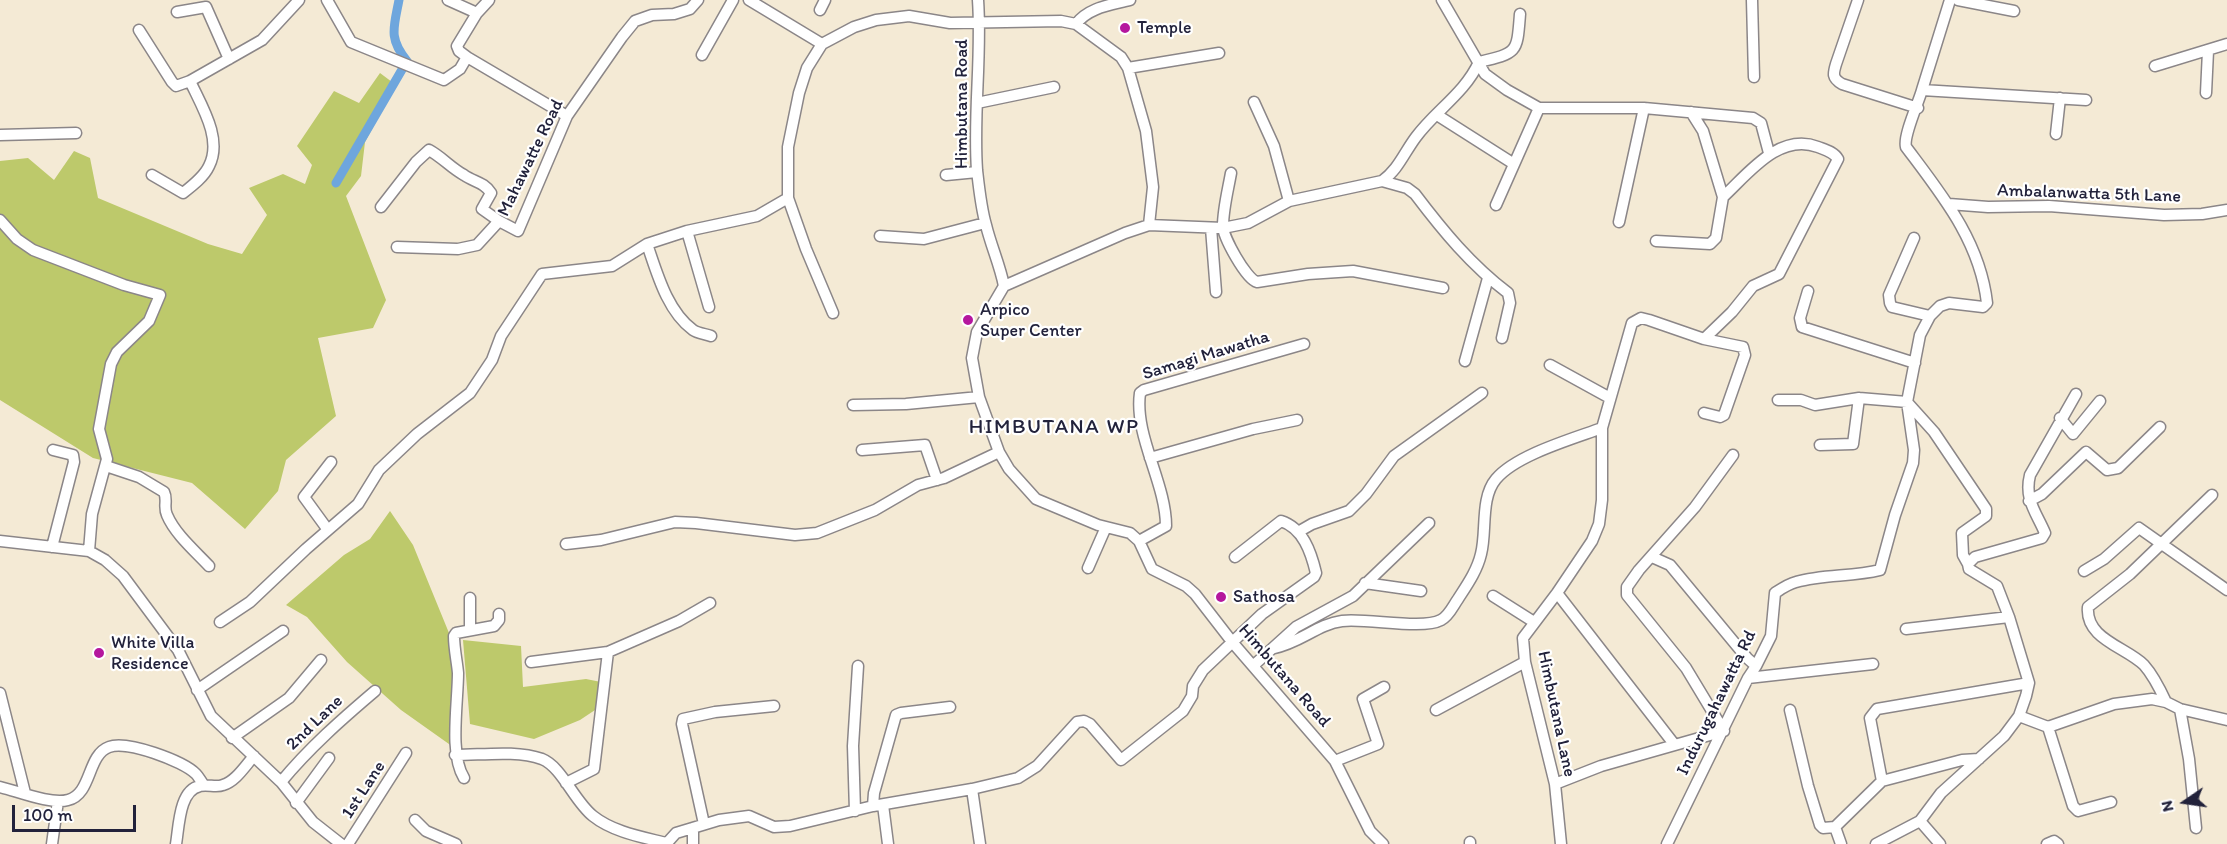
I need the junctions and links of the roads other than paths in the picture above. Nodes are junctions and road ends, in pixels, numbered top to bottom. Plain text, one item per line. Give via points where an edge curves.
1 (299, 0) edge
2 (327, 0) edge
3 (448, 0) edge
4 (489, 0) edge
5 (698, 0) edge
6 (733, 0) edge
7 (749, 0) edge
8 (978, 0) edge
9 (1130, 0) edge
10 (1442, 0) edge
11 (1752, 0) edge
12 (1858, 0) edge
13 (1950, 0) edge
14 (1958, 0) edge
15 (1095, 4) edge
16 (2014, 11) dead end
17 (177, 12) dead end
18 (477, 13) junction
19 (1520, 14) dead end
20 (980, 24) junction
21 (1076, 24) junction
22 (139, 30) dead end
23 (2227, 44) edge
24 (822, 45) junction
25 (2208, 51) junction
26 (1219, 53) dead end
27 (702, 55) dead end
28 (466, 57) junction
29 (229, 59) junction
30 (1479, 62) junction
31 (2155, 66) dead end
32 (1128, 68) junction
33 (1754, 77) dead end
34 (190, 81) junction
35 (1054, 87) dead end
36 (1922, 90) junction
37 (2206, 93) dead end
38 (2060, 98) junction
39 (2086, 100) dead end
40 (1254, 102) dead end
41 (977, 103) junction
42 (1539, 108) junction
43 (1644, 108) junction
44 (1917, 108) junction
45 (1691, 112) junction
46 (1437, 115) junction
47 (567, 116) junction
48 (76, 133) dead end
49 (2056, 134) dead end
50 (0, 135) edge
51 (1769, 153) junction
52 (1514, 164) junction
53 (977, 172) junction
54 (1231, 173) dead end
55 (152, 175) dead end
56 (946, 175) dead end
57 (1382, 182) junction
58 (1723, 197) junction
59 (788, 198) junction
60 (1289, 201) junction
61 (1949, 204) junction
62 (1496, 205) dead end
63 (381, 207) dead end
64 (2227, 210) edge
65 (0, 220) edge
66 (499, 220) junction
67 (1619, 222) dead end
68 (986, 223) junction
69 (1149, 225) junction
70 (1211, 228) junction
71 (1223, 228) junction
72 (687, 231) junction
73 (880, 236) dead end
74 (1914, 238) dead end
75 (1656, 241) dead end
76 (647, 244) junction
77 (397, 247) dead end
78 (1488, 278) junction
79 (1004, 286) junction
80 (1443, 288) dead end
81 (1808, 291) dead end
82 (1215, 292) dead end
83 (709, 307) dead end
84 (833, 313) dead end
85 (1930, 316) junction
86 (711, 336) dead end
87 (1502, 338) dead end
88 (1704, 339) junction
89 (1304, 344) dead end
90 (1465, 361) dead end
91 (1915, 363) junction
92 (1550, 365) dead end
93 (1482, 393) dead end
94 (2076, 394) dead end
95 (978, 397) junction
96 (1610, 398) junction
97 (1859, 398) junction
98 (1778, 400) dead end
99 (2100, 401) dead end
100 (1907, 402) junction
101 (853, 405) dead end
102 (1704, 413) dead end
103 (2061, 418) junction
104 (1297, 420) dead end
105 (2160, 427) dead end
106 (1602, 428) junction
107 (1820, 445) dead end
108 (53, 450) dead end
109 (862, 450) dead end
110 (999, 452) junction
111 (1733, 455) dead end
112 (1150, 458) junction
113 (331, 462) dead end
114 (106, 466) junction
115 (937, 480) junction
116 (2212, 495) dead end
117 (2030, 501) junction
118 (1429, 523) dead end
119 (1106, 528) junction
120 (328, 530) junction
121 (1298, 532) junction
122 (0, 541) edge
123 (1139, 541) junction
124 (566, 544) dead end
125 (2162, 544) junction
126 (52, 547) junction
127 (89, 551) junction
128 (1235, 557) dead end
129 (1652, 557) junction
130 (1968, 564) junction
131 (209, 566) dead end
132 (1088, 568) dead end
133 (2084, 571) dead end
134 (1365, 583) junction
135 (2227, 590) edge
136 (1421, 591) dead end
137 (1557, 593) junction
138 (1493, 596) dead end
139 (470, 598) dead end
140 (710, 603) dead end
141 (499, 614) dead end
142 (2009, 617) junction
143 (220, 622) dead end
144 (1534, 622) junction
145 (470, 629) junction
146 (1906, 630) dead end
147 (283, 631) dead end
148 (1233, 643) junction
149 (1275, 648) junction
150 (608, 652) junction
151 (321, 660) dead end
152 (531, 662) dead end
153 (1525, 662) junction
154 (1873, 664) dead end
155 (1254, 665) junction
156 (858, 666) dead end
157 (1756, 666) junction
158 (1748, 678) junction
159 (2029, 683) junction
160 (1384, 687) dead end
161 (197, 690) junction
162 (375, 691) dead end
163 (0, 693) edge
164 (2166, 702) junction
165 (774, 706) dead end
166 (950, 707) dead end
167 (2180, 709) junction
168 (1436, 710) dead end
169 (1790, 710) dead end
170 (2019, 716) junction
171 (2227, 720) edge
172 (2048, 727) junction
173 (1724, 731) junction
174 (232, 738) junction
175 (1674, 744) junction
176 (406, 753) dead end
177 (455, 755) junction
178 (254, 756) junction
179 (329, 758) dead end
180 (1979, 759) junction
181 (1335, 760) junction
182 (464, 778) dead end
183 (1882, 781) junction
184 (281, 782) junction
185 (566, 783) junction
186 (1555, 784) junction
187 (204, 785) junction
188 (0, 787) edge
189 (972, 789) junction
190 (25, 793) junction
191 (58, 801) junction
192 (2111, 802) dead end
193 (296, 803) junction
194 (878, 805) junction
195 (855, 811) junction
196 (415, 820) dead end
197 (1920, 821) junction
198 (704, 824) junction
199 (1836, 827) junction
200 (693, 828) junction
201 (2196, 828) dead end
202 (666, 843) edge
203 (52, 844) edge
204 (176, 844) edge
205 (341, 844) edge
206 (348, 844) edge
207 (456, 844) edge
208 (693, 844) edge
209 (888, 844) edge
210 (980, 844) edge
211 (1383, 844) edge
212 (1561, 844) edge
213 (1667, 844) edge
214 (1841, 844) edge
215 (1876, 844) edge
216 (1940, 844) edge
217 (2047, 844) edge
218 (2058, 844) edge

1 - 29 street via 262,40
2 - 28 street via 351,42 401,63 444,80 460,69
3 - 18 street
4 - 18 street
5 - 47 street, Mahawatte Road via 690,9 636,21
6 - 27 street
7 - 24 street
8 - 20 street, Himbutana Road
9 - 15 street
10 - 30 street
11 - 33 street
12 - 44 street via 1836,64 1835,80
13 - 36 street
14 - 16 street
15 - 21 street
17 - 29 street via 206,7
18 - 28 street via 457,46
19 - 30 street via 1513,51
20 - 21 street
20 - 24 street via 909,16 887,18 854,27
20 - 41 street, Himbutana Road
21 - 32 street via 1120,57
22 - 34 street via 176,86
23 - 25 street
24 - 59 street via 807,68 799,93 788,147
25 - 31 street
25 - 37 street
26 - 32 street
28 - 47 street
29 - 34 street
30 - 42 street via 1485,74
30 - 46 street via 1473,76
32 - 69 street via 1146,130 1153,187
34 - 55 street via 212,132 209,166 183,193
35 - 41 street
36 - 38 street
36 - 44 street
38 - 39 street
38 - 49 street
40 - 60 street via 1274,146
41 - 53 street, Himbutana Road
42 - 43 street
42 - 52 street
43 - 45 street
43 - 67 street
44 - 61 street via 1905,138 1906,147
45 - 51 street via 1758,120
45 - 58 street via 1703,131
46 - 52 street
46 - 57 street
47 - 66 street, Mahawatte Road via 518,231
48 - 50 street
51 - 58 street
51 - 88 street via 1800,143 1814,145 1838,159 1779,274 1753,286
52 - 62 street
53 - 56 street
53 - 68 street, Himbutana Road
54 - 71 street
57 - 60 street
57 - 78 street via 1415,194 1450,241
58 - 75 street via 1716,238 1710,244
59 - 72 street via 756,216
59 - 84 street
60 - 71 street via 1248,223
61 - 64 street, Ambalanwatta 5th Lane via 2049,206 2164,215
61 - 85 street via 1982,270 1987,303 1983,307 1949,303
63 - 66 street via 429,150 489,190 482,210
65 - 114 street via 33,250 160,296 149,321 117,352 111,364 99,429
66 - 77 street, Mahawatte Road via 477,245 458,249
68 - 73 street via 924,239
68 - 79 street, Himbutana Road
69 - 70 street
69 - 79 street
70 - 71 street
70 - 82 street
71 - 80 street via 1245,273 1257,282 1353,271
72 - 76 street
72 - 83 street
74 - 85 street via 1889,295 1890,303 1892,307
76 - 86 street via 660,283 677,313 694,331
76 - 120 street via 612,266 542,274 470,393 379,470 358,504
78 - 87 street via 1508,293 1510,303
78 - 90 street
79 - 95 street via 977,332 972,358
81 - 91 street via 1800,318 1802,327
85 - 91 street via 1920,335
88 - 96 street, Himbutana Lane via 1637,319 1632,323
88 - 102 street via 1739,345 1745,350 1725,415
89 - 112 street, Samagi Mawatha via 1144,390 1139,405
91 - 100 street
92 - 96 street
93 - 121 street via 1394,456 1349,511
94 - 103 street
95 - 101 street
95 - 110 street
96 - 106 street, Himbutana Lane
97 - 98 street via 1815,405 1801,400
97 - 100 street
97 - 107 street via 1853,444
99 - 103 street via 2073,434
100 - 130 street via 1934,432 1986,509 1986,516 1962,533 1963,555
100 - 157 street, Indurugahawatta Rd via 1913,463 1880,570 1793,582 1775,593 1771,636
103 - 117 street via 2030,475 2026,488
104 - 112 street
105 - 117 street via 2118,468 2107,470 2086,452
106 - 137 street, Himbutana Lane via 1599,524
106 - 149 street via 1539,452 1496,479 1488,491 1481,554 1475,571 1442,620 1426,625 1340,621
108 - 126 street via 73,455 74,462
109 - 115 street via 925,445
110 - 115 street
110 - 119 street via 1035,499
111 - 129 street
112 - 123 street, Samagi Mawatha via 1166,511 1166,526
113 - 120 street via 304,497
114 - 127 street via 92,514
114 - 131 street via 139,477 165,492 170,522
115 - 124 street via 918,485 875,510 817,533 795,535 675,522 601,540
116 - 125 street
117 - 130 street via 2044,534 2042,538 1975,557
118 - 134 street
119 - 123 street via 1131,533
119 - 132 street
120 - 143 street via 250,602
121 - 128 street via 1281,521
121 - 148 street via 1311,552 1317,573 1262,614
122 - 126 street
123 - 148 street, Himbutana Road via 1152,569 1195,594
125 - 133 street via 2139,528
125 - 135 street
125 - 164 street via 2088,607 2087,614 2096,633 2144,665
126 - 127 street
127 - 161 street via 123,576 178,650
129 - 157 street via 1670,565
129 - 173 street via 1638,570 1627,587 1627,595 1686,668
130 - 142 street via 1969,569 1996,586
134 - 136 street
134 - 149 street via 1353,596 1296,627
137 - 144 street, Himbutana Lane
137 - 175 street
138 - 144 street
139 - 145 street
140 - 150 street
141 - 145 street via 494,626
142 - 146 street
142 - 159 street
144 - 153 street, Himbutana Lane via 1523,638
145 - 177 street via 454,636 458,663
147 - 161 street
148 - 155 street, Himbutana Road
148 - 189 street via 1203,670 1182,711 1121,760 1090,724 1077,722 1037,766 1018,778
149 - 155 street
150 - 152 street
150 - 185 street via 594,769
151 - 174 street via 289,698
153 - 168 street
153 - 186 street, Himbutana Lane
154 - 158 street
155 - 181 street, Himbutana Road
156 - 195 street via 853,746
157 - 158 street, Indurugahawatta Rd
158 - 173 street, Indurugahawatta Rd
159 - 170 street
159 - 183 street via 1877,709 1870,718
160 - 181 street via 1363,699 1378,744
161 - 174 street via 211,716
162 - 184 street, 2nd Lane via 319,741
163 - 190 street
164 - 167 street
164 - 172 street via 2152,699 2114,704
165 - 198 street via 683,719
166 - 194 street via 896,715 874,793
167 - 171 street
167 - 201 street
169 - 199 street via 1820,825
170 - 172 street
170 - 180 street
172 - 192 street via 2073,806 2078,811
173 - 175 street
173 - 213 street, Indurugahawatta Rd
174 - 178 street
175 - 186 street
176 - 206 street, 1st Lane
177 - 182 street
177 - 185 street via 534,757 557,768
178 - 184 street
178 - 187 street via 225,785
179 - 193 street
180 - 183 street
180 - 197 street via 1941,793
181 - 211 street, Himbutana Road via 1370,831
183 - 199 street
184 - 193 street
185 - 202 street via 594,818 621,831
186 - 212 street, Himbutana Lane
187 - 191 street via 195,773 169,759 124,746 108,747 97,757 75,798
187 - 204 street via 187,794
188 - 190 street
189 - 194 street
189 - 210 street
190 - 191 street
191 - 203 street
193 - 205 street
194 - 195 street
194 - 209 street
195 - 198 street via 790,826 774,826 749,816
196 - 207 street via 426,831
197 - 215 street
197 - 216 street
198 - 200 street
199 - 214 street
200 - 202 street via 676,833
200 - 208 street
217 - 218 street

